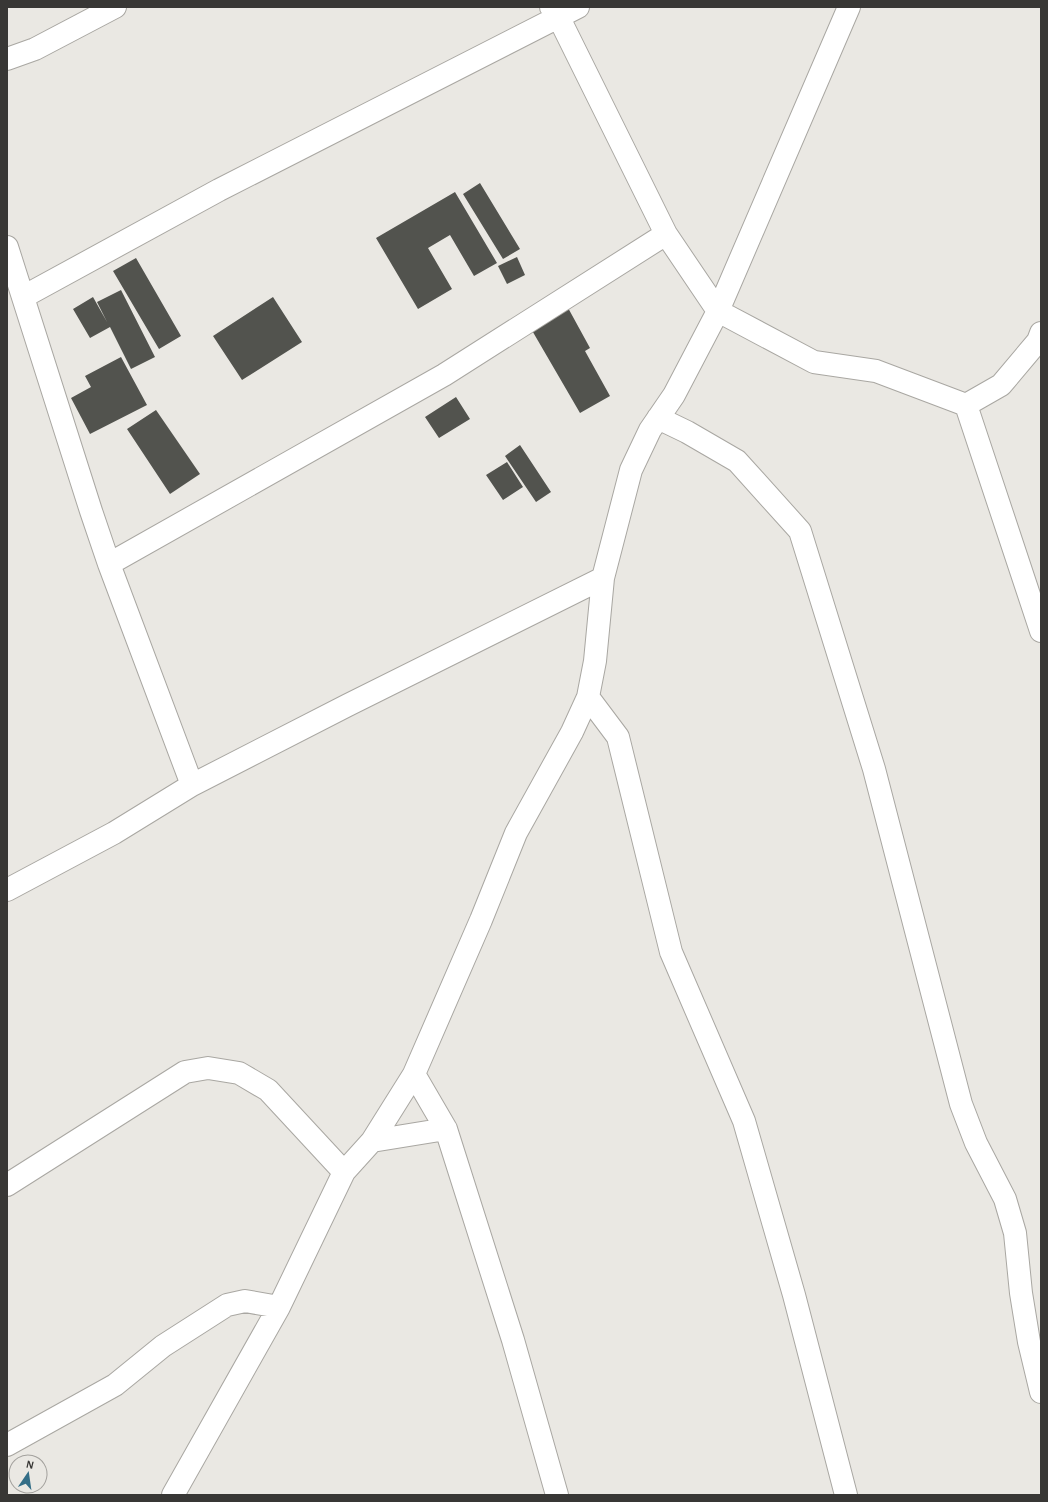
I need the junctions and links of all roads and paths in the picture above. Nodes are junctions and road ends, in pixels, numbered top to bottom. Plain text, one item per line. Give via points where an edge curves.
1 (115, 7) edge
2 (578, 7) edge
3 (849, 7) edge
4 (555, 13) edge
5 (7, 59) edge
6 (666, 234) junction
7 (7, 247) edge
8 (23, 298) junction
9 (718, 311) junction
10 (1041, 333) edge
11 (966, 405) junction
12 (658, 418) junction
13 (109, 564) junction
14 (603, 578) junction
15 (1041, 631) edge
16 (588, 697) junction
17 (192, 785) junction
18 (7, 890) edge
19 (414, 1074) junction
20 (446, 1129) junction
21 (372, 1141) junction
22 (344, 1172) junction
23 (7, 1185) edge
24 (279, 1307) junction
25 (1041, 1392) edge
26 (7, 1446) edge
27 (173, 1495) edge
28 (557, 1495) edge
29 (846, 1495) edge

1 - 5 street via 35,48
2 - 4 street
3 - 9 street
4 - 6 street
4 - 8 street via 219,190
6 - 9 street
6 - 13 street via 444,375
7 - 8 street
8 - 13 street
9 - 11 street via 814,362 876,371
9 - 12 street via 674,395
10 - 11 street via 1038,341 1001,385
11 - 15 street
12 - 14 street via 631,470
12 - 25 street via 738,461 800,531 874,769 961,1104 976,1143 1005,1199 1015,1233 1021,1293
13 - 17 street
14 - 16 street
14 - 17 street
16 - 19 street via 572,732 516,833
16 - 29 street via 618,737 671,952 744,1121 794,1295
17 - 18 street via 114,833
19 - 20 street
19 - 21 street
20 - 21 street
20 - 28 street via 513,1340
21 - 22 street
22 - 23 street via 268,1090 239,1073 208,1068 185,1072
22 - 24 street
24 - 26 street via 245,1301 227,1305 163,1346 115,1385
24 - 27 street

